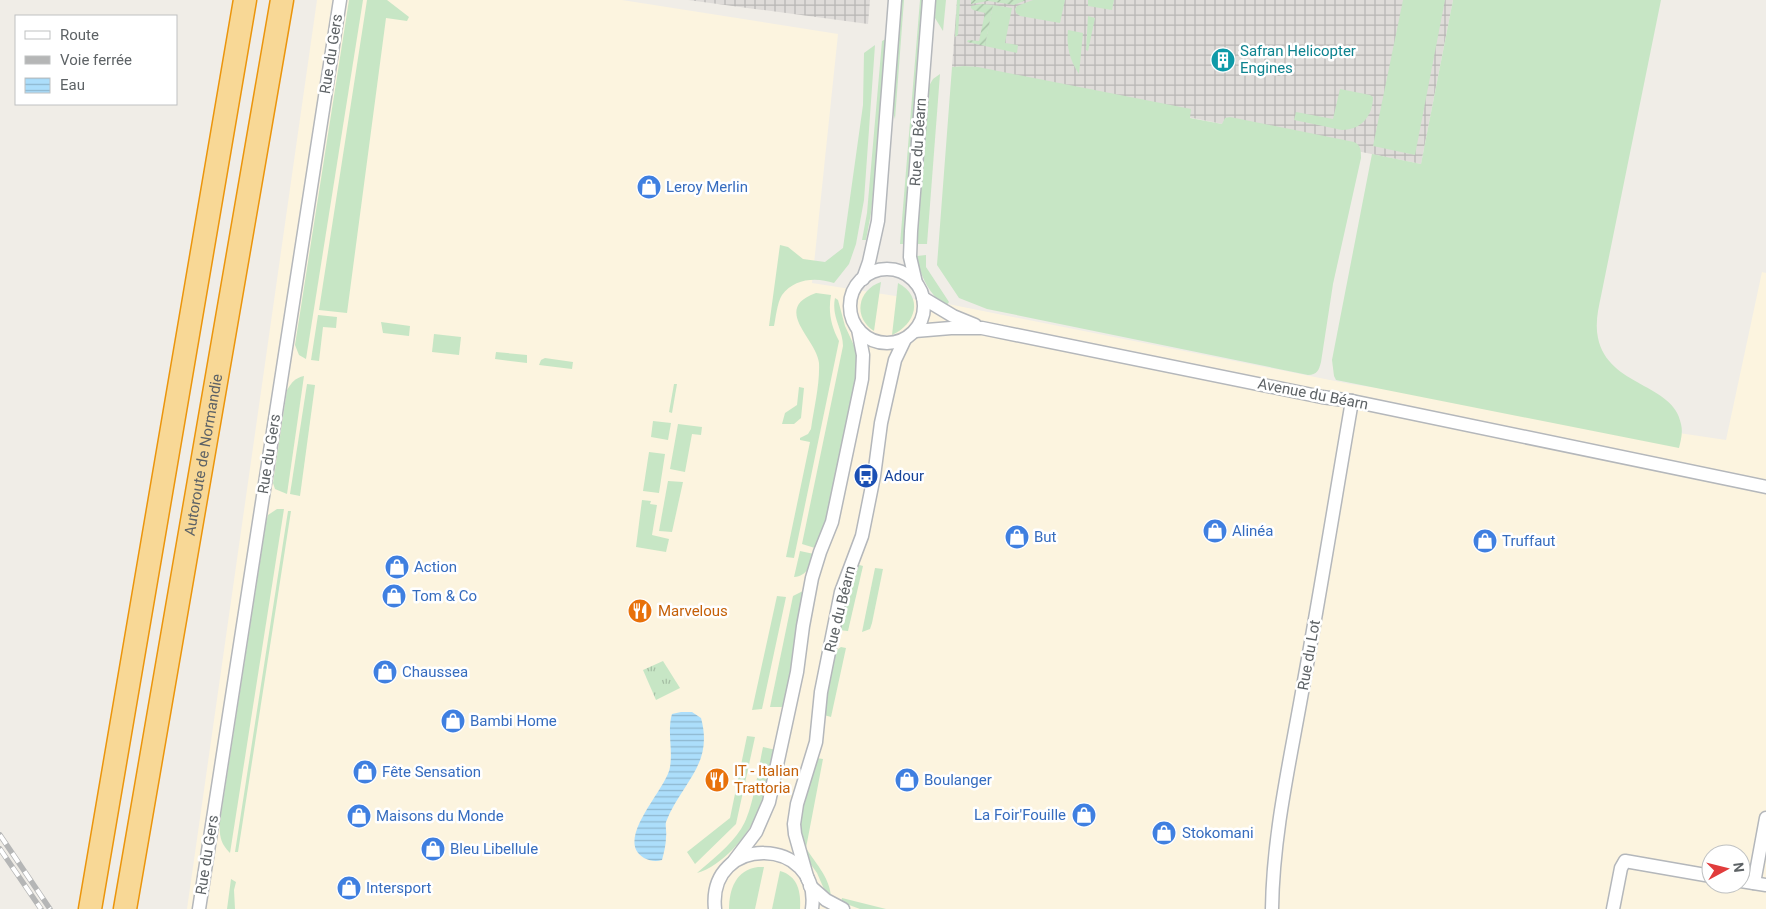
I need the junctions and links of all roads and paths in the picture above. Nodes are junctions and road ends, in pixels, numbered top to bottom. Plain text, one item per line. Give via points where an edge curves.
1 (245, 0) edge
2 (282, 0) edge
3 (340, 0) edge
4 (895, 0) edge
5 (929, 0) edge
6 (863, 280) junction
7 (916, 283) junction
8 (923, 298) junction
9 (982, 328) junction
10 (858, 329) junction
11 (910, 335) junction
12 (1352, 401) junction
13 (1766, 488) edge
14 (1766, 818) edge
15 (734, 862) junction
16 (1701, 874) edge
17 (809, 883) junction
18 (1760, 884) edge
19 (90, 909) edge
20 (125, 909) edge
21 (198, 909) edge
22 (715, 909) edge
23 (812, 909) edge
24 (842, 909) edge
25 (1272, 909) edge
26 (1613, 909) edge

1 - 19 highway
2 - 20 highway, Autoroute de Normandie
3 - 21 street, Rue du Gers
4 - 6 street via 878,221
5 - 7 street, Rue du Béarn via 911,231 910,257
6 - 7 street via 873,272 891,269 909,276
6 - 10 street via 851,301
7 - 8 street
8 - 9 street, Avenue du Béarn
8 - 11 street via 923,315
9 - 11 street, Avenue du Béarn via 951,328
9 - 12 street, Avenue du Béarn
10 - 11 street via 868,338 881,342 893,343
10 - 15 street, Rue du Béarn via 863,355 862,379 832,522 812,578 802,626 798,672 769,802 756,832
11 - 17 street, Rue du Béarn via 895,360 862,536 841,592 816,742 797,804 795,834
12 - 13 street, Avenue du Béarn
12 - 25 street, Rue du Lot via 1285,785 1272,875
14 - 18 street
15 - 17 street via 761,852 775,853 791,860
15 - 22 street, Rue du Béarn via 717,885
16 - 26 street via 1625,861
17 - 23 street, Rue du Béarn
17 - 24 street via 826,900

